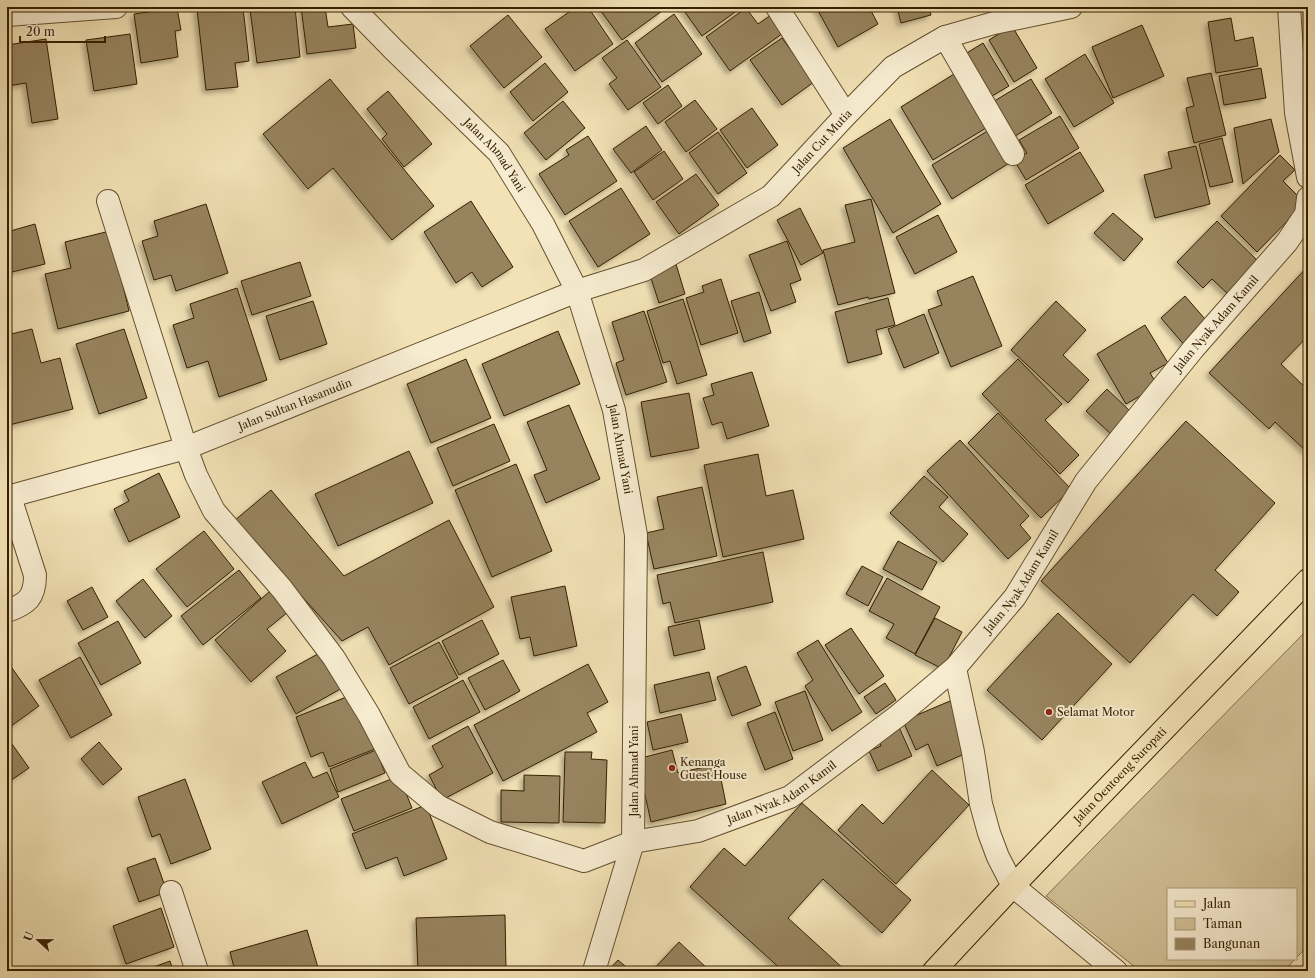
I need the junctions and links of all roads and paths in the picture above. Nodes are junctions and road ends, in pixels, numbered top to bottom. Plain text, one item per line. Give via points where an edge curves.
1 (116, 7) edge
2 (352, 7) edge
3 (777, 7) edge
4 (1071, 7) edge
5 (1289, 7) edge
6 (8, 14) edge
7 (945, 37) junction
8 (846, 115) junction
9 (1013, 154) dead end
10 (1308, 177) edge
11 (1308, 198) edge
12 (108, 201) dead end
13 (577, 291) junction
14 (186, 448) junction
15 (8, 497) edge
16 (1308, 580) edge
17 (7, 611) edge
18 (955, 668) junction
19 (633, 842) junction
20 (1013, 886) junction
21 (171, 892) dead end
22 (197, 971) edge
23 (594, 971) edge
24 (934, 971) edge
25 (1116, 971) edge

1 - 6 street
2 - 13 street, Jalan Ahmad Yani via 499,153 542,224
3 - 8 street
4 - 7 street, Jalan Cut Mutia via 994,23
5 - 10 street via 1296,113
7 - 8 street, Jalan Cut Mutia via 893,67
7 - 9 street
8 - 13 street, Jalan Cut Mutia via 772,196 644,270
11 - 18 street, Jalan Nyak Adam Kamil via 1306,214 1287,242 1194,348 1086,481 1014,597
12 - 14 street, Jalan Nyak Adam Kamil
13 - 14 street, Jalan Sultan Hasanudin
13 - 19 street, Jalan Ahmad Yani via 614,410 636,535
14 - 15 street, Jalan Sultan Hasanudin
14 - 19 street, Jalan Nyak Adam Kamil via 214,511 282,589 334,658 369,715 400,774 438,806 490,832 584,860
15 - 17 street via 35,576 35,587 30,598 21,606
16 - 20 main road, Jalan Oentoeng Suropati
18 - 19 street, Jalan Nyak Adam Kamil via 899,715 790,797 698,831
18 - 20 street via 981,804 998,857
19 - 23 street, Jalan Ahmad Yani
20 - 24 main road, Jalan Oentoeng Suropati
20 - 25 street
21 - 22 street

